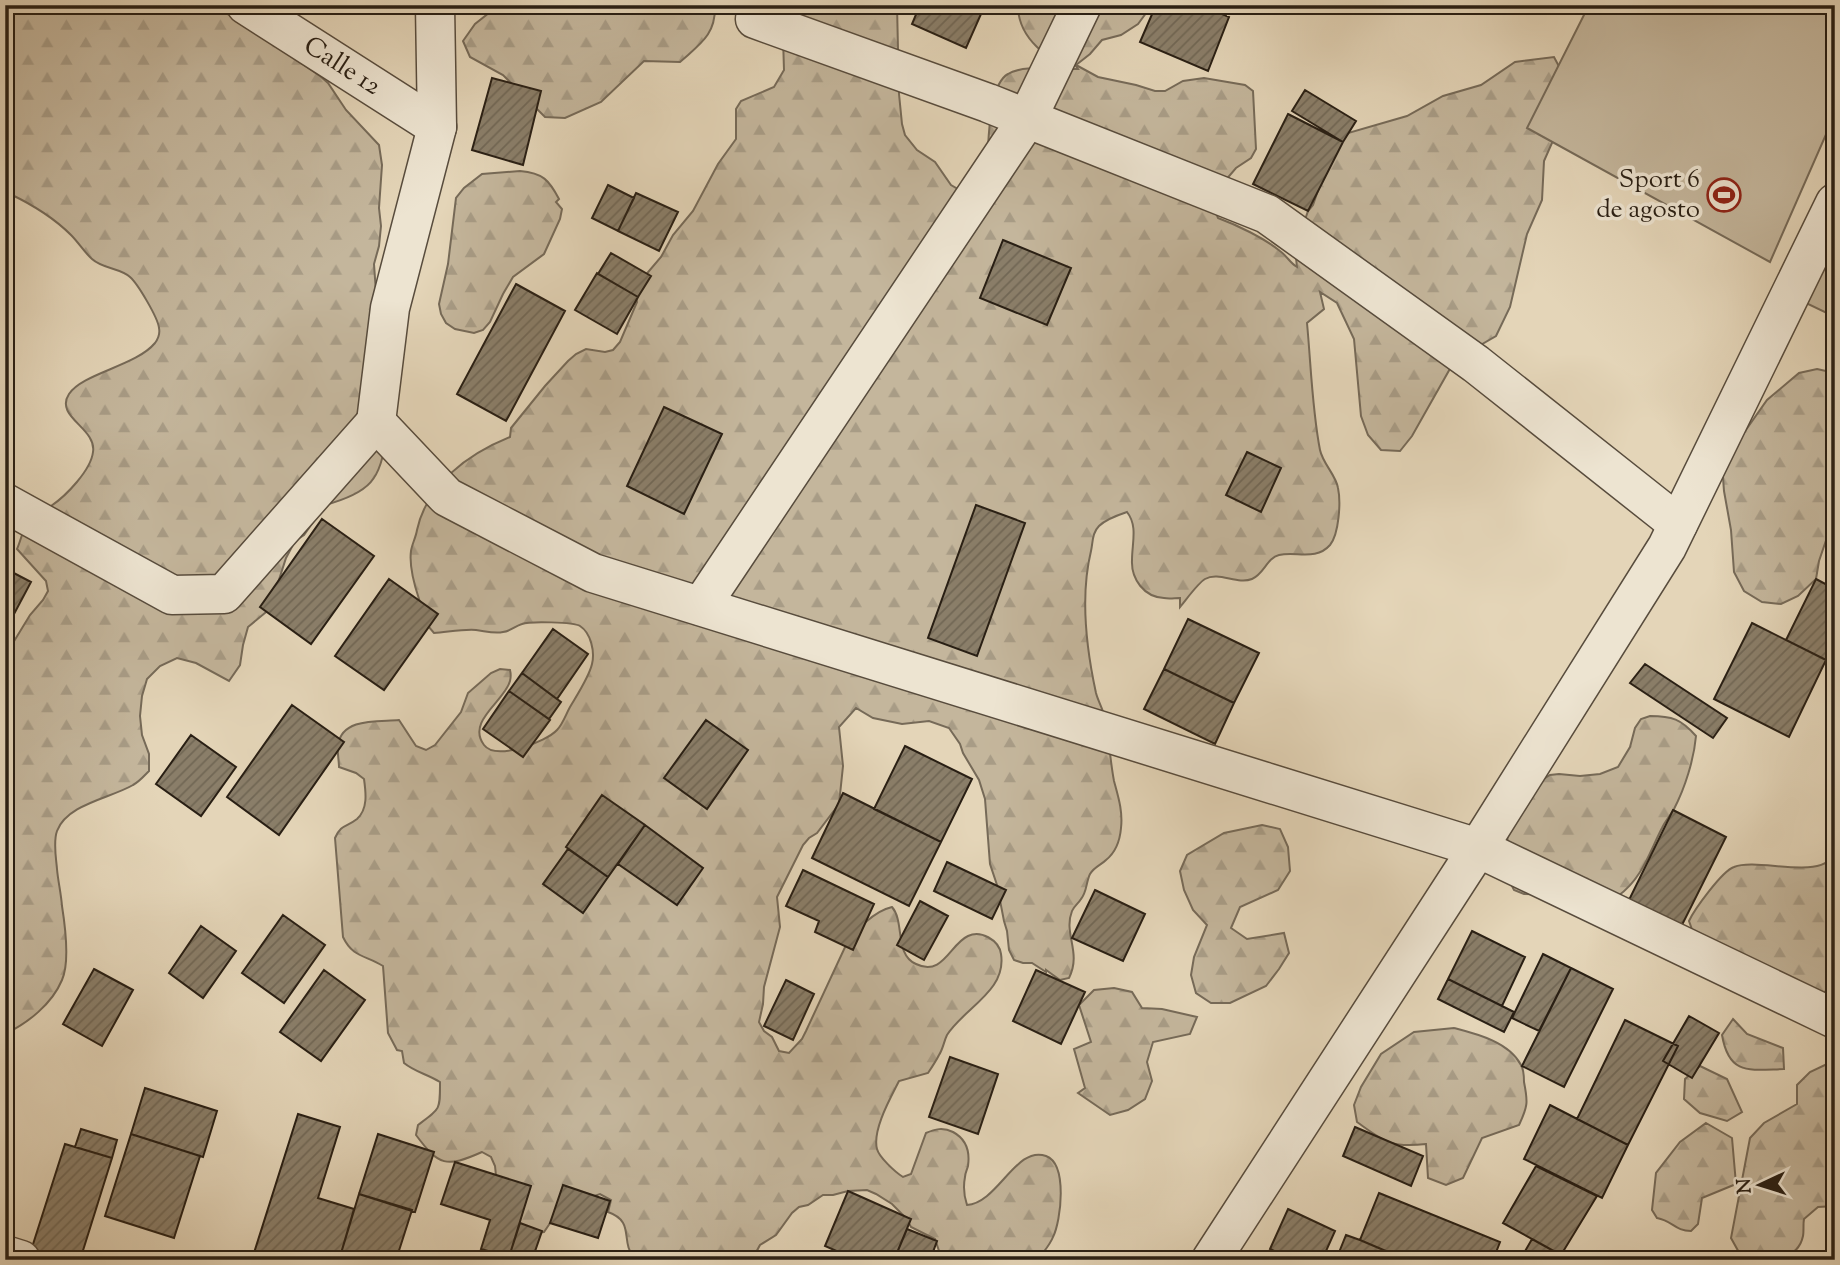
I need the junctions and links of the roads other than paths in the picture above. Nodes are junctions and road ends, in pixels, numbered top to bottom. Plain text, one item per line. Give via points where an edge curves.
1 (246, 5) edge
2 (435, 5) edge
3 (1082, 5) edge
4 (755, 19) dead end
5 (1027, 119) junction
6 (437, 127) junction
7 (1835, 203) edge
8 (376, 422) junction
9 (5, 503) edge
10 (1678, 524) junction
11 (701, 606) junction
12 (1478, 848) junction
13 (1835, 1019) edge
14 (5, 1255) edge
15 (20, 1260) edge
16 (1211, 1260) edge

1 - 6 street, Calle 12
2 - 6 street
3 - 5 street
4 - 5 street
5 - 10 street via 1267,214 1476,364
5 - 11 street
6 - 8 street via 390,308
7 - 10 street
8 - 9 street via 224,594 172,595
8 - 11 street via 447,497 593,573
10 - 12 street
11 - 12 street
12 - 13 street
12 - 16 street
14 - 15 street

